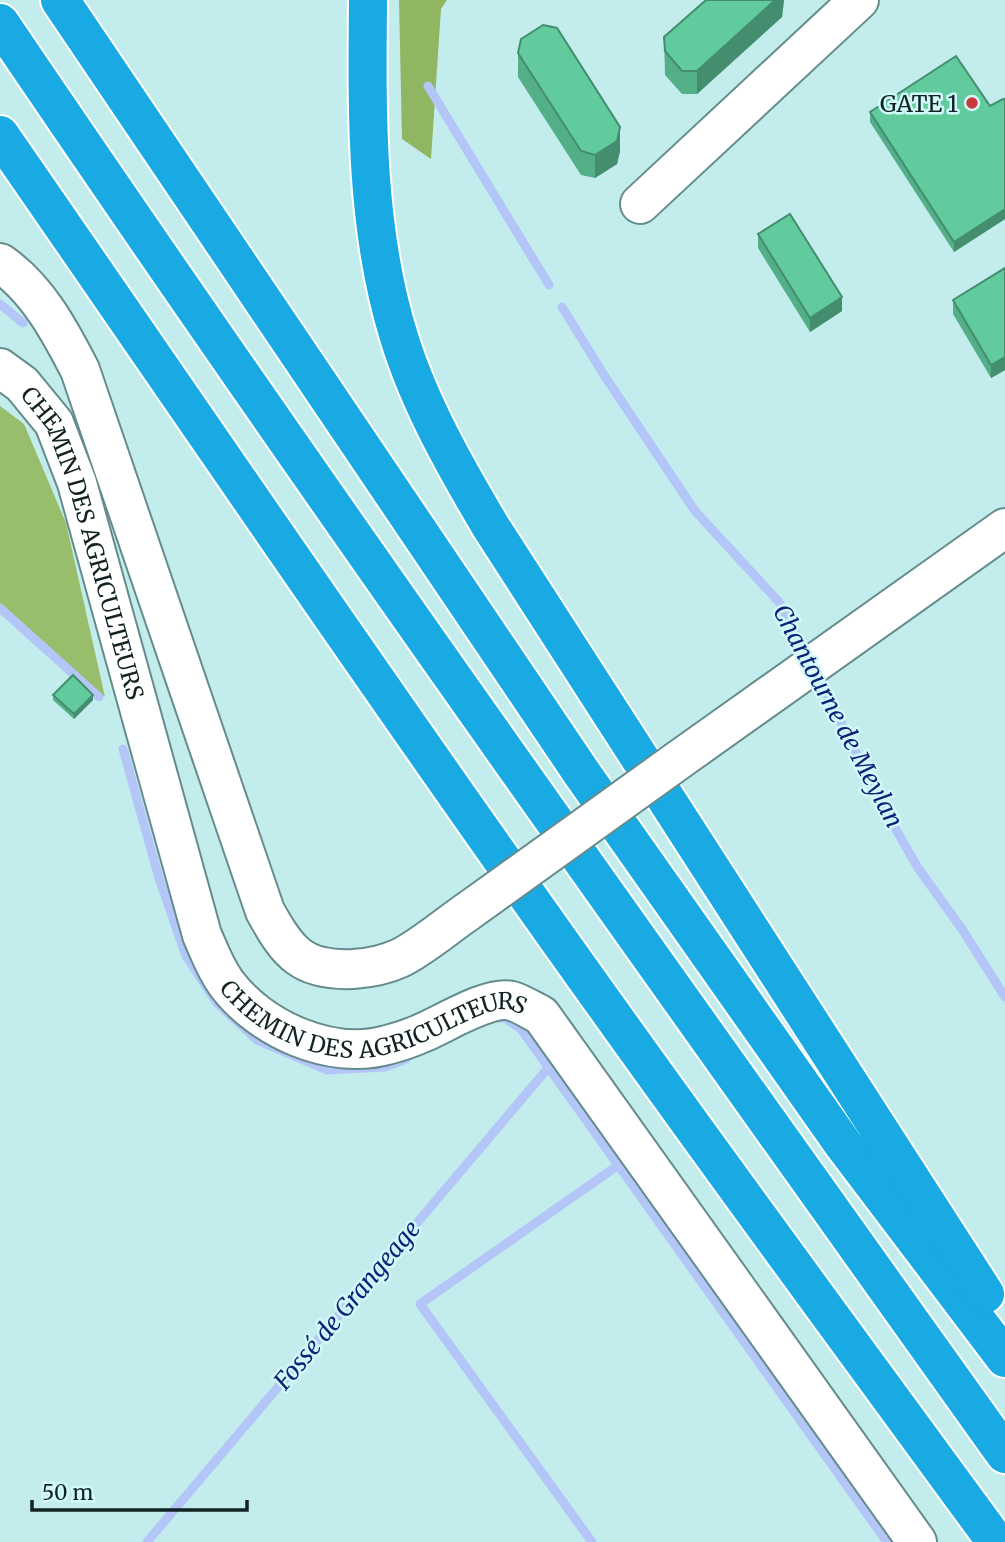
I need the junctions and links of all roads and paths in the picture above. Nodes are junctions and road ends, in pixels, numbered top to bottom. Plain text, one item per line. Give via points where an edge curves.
1 (60, 0) edge
2 (368, 0) edge
3 (859, 0) edge
4 (0, 23) edge
5 (0, 135) edge
6 (640, 204) dead end
7 (0, 262) edge
8 (0, 368) edge
9 (1005, 528) edge
10 (1005, 1325) edge
11 (1005, 1358) edge
12 (1005, 1454) edge
13 (917, 1542) edge
14 (996, 1542) edge

1 - 11 highway via 581,772 843,1144
2 - 10 highway via 369,159 383,274 399,337 449,452 491,527
3 - 6 street
4 - 12 highway via 320,491
5 - 14 highway via 508,869
7 - 9 street, bridge via 42,304 80,370 265,911 295,955 314,967 369,968 401,958
8 - 13 street, CHEMIN DES AGRICULTEURS via 22,384 54,423 77,483 202,935 225,982 248,1009 276,1027 309,1042 343,1048 383,1046 489,1003 510,1000 541,1016

